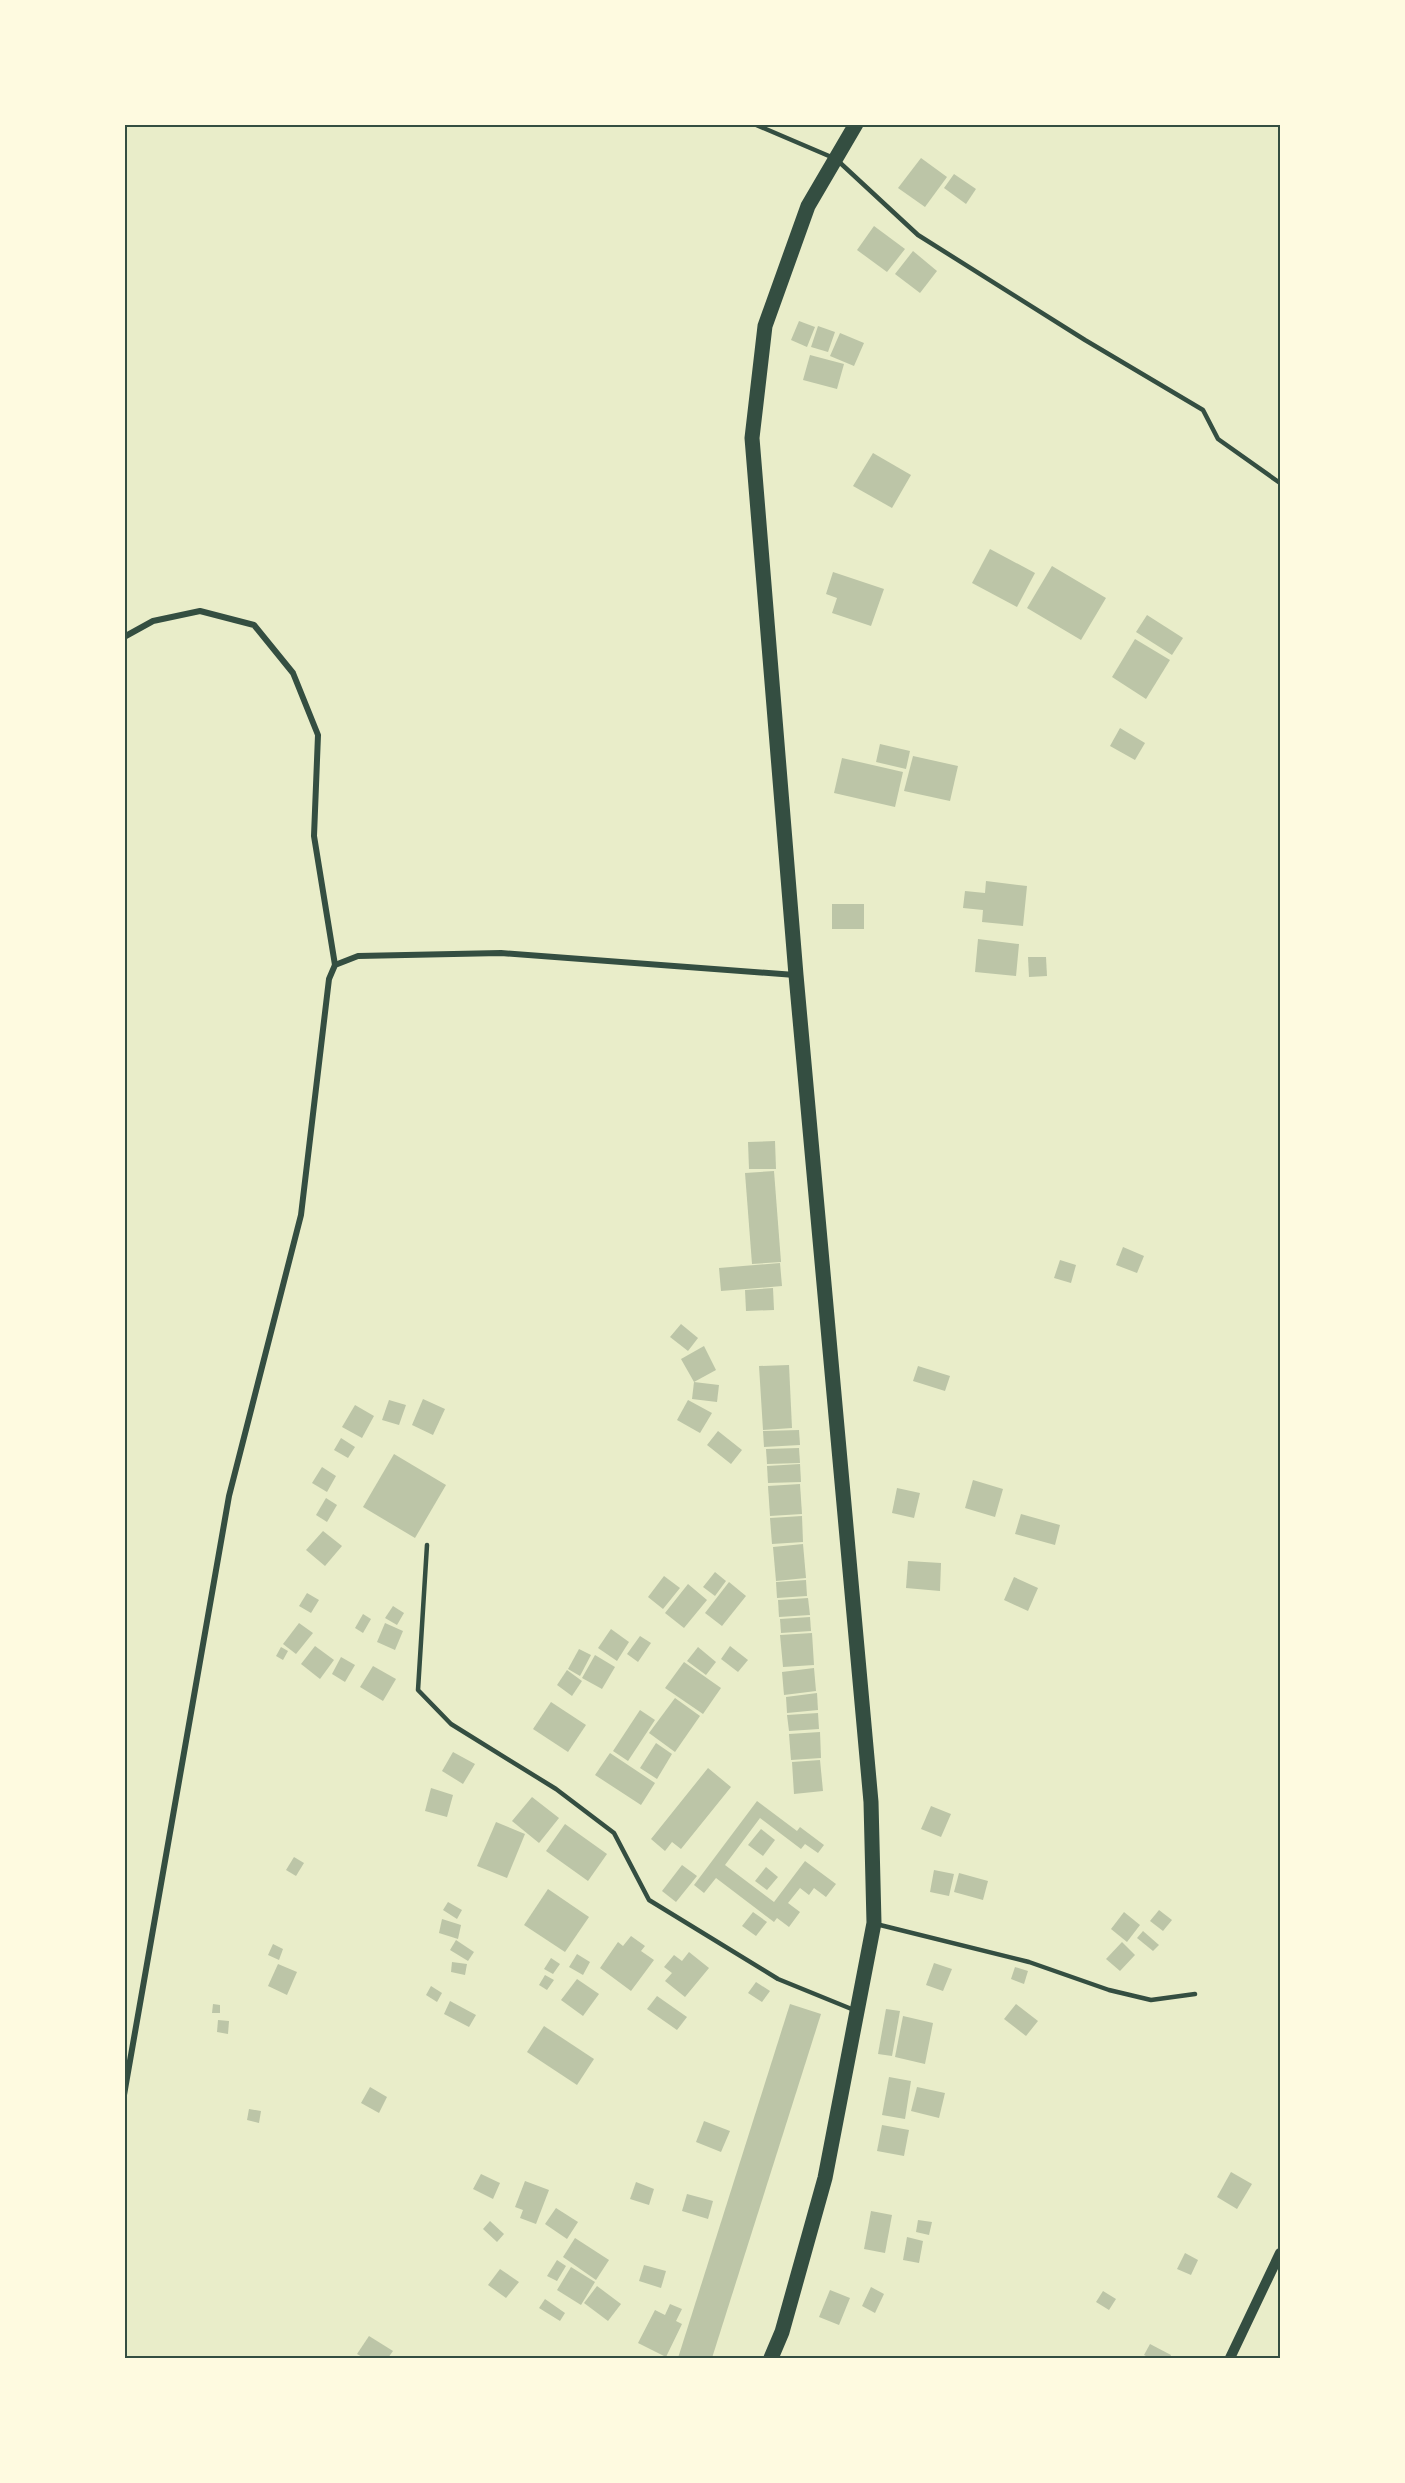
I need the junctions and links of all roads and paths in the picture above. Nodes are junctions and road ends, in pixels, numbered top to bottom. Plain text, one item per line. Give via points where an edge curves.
1 (754, 124) edge
2 (856, 124) edge
3 (836, 159) junction
4 (1281, 483) edge
5 (124, 637) edge
6 (334, 965) junction
7 (796, 975) junction
8 (427, 1545) dead end
9 (873, 1923) junction
10 (1195, 1994) dead end
11 (857, 2011) junction
12 (124, 2095) edge
13 (1281, 2253) edge
14 (771, 2358) edge
15 (1230, 2358) edge

1 - 3 lane
2 - 3 main road
3 - 4 lane via 918,235 1203,410 1218,439
3 - 7 main road via 808,206 765,326 752,438
5 - 6 street via 153,621 200,611 254,625 293,673 318,735 314,836
6 - 7 street via 358,956 501,953
6 - 12 street via 329,979 301,1215 229,1496
7 - 9 main road via 871,1802
8 - 11 lane via 418,1690 452,1724 556,1789 614,1833 650,1900 778,1979
9 - 10 lane via 1029,1962 1151,2000
9 - 11 main road
11 - 14 main road via 825,2178 782,2332
13 - 15 street

